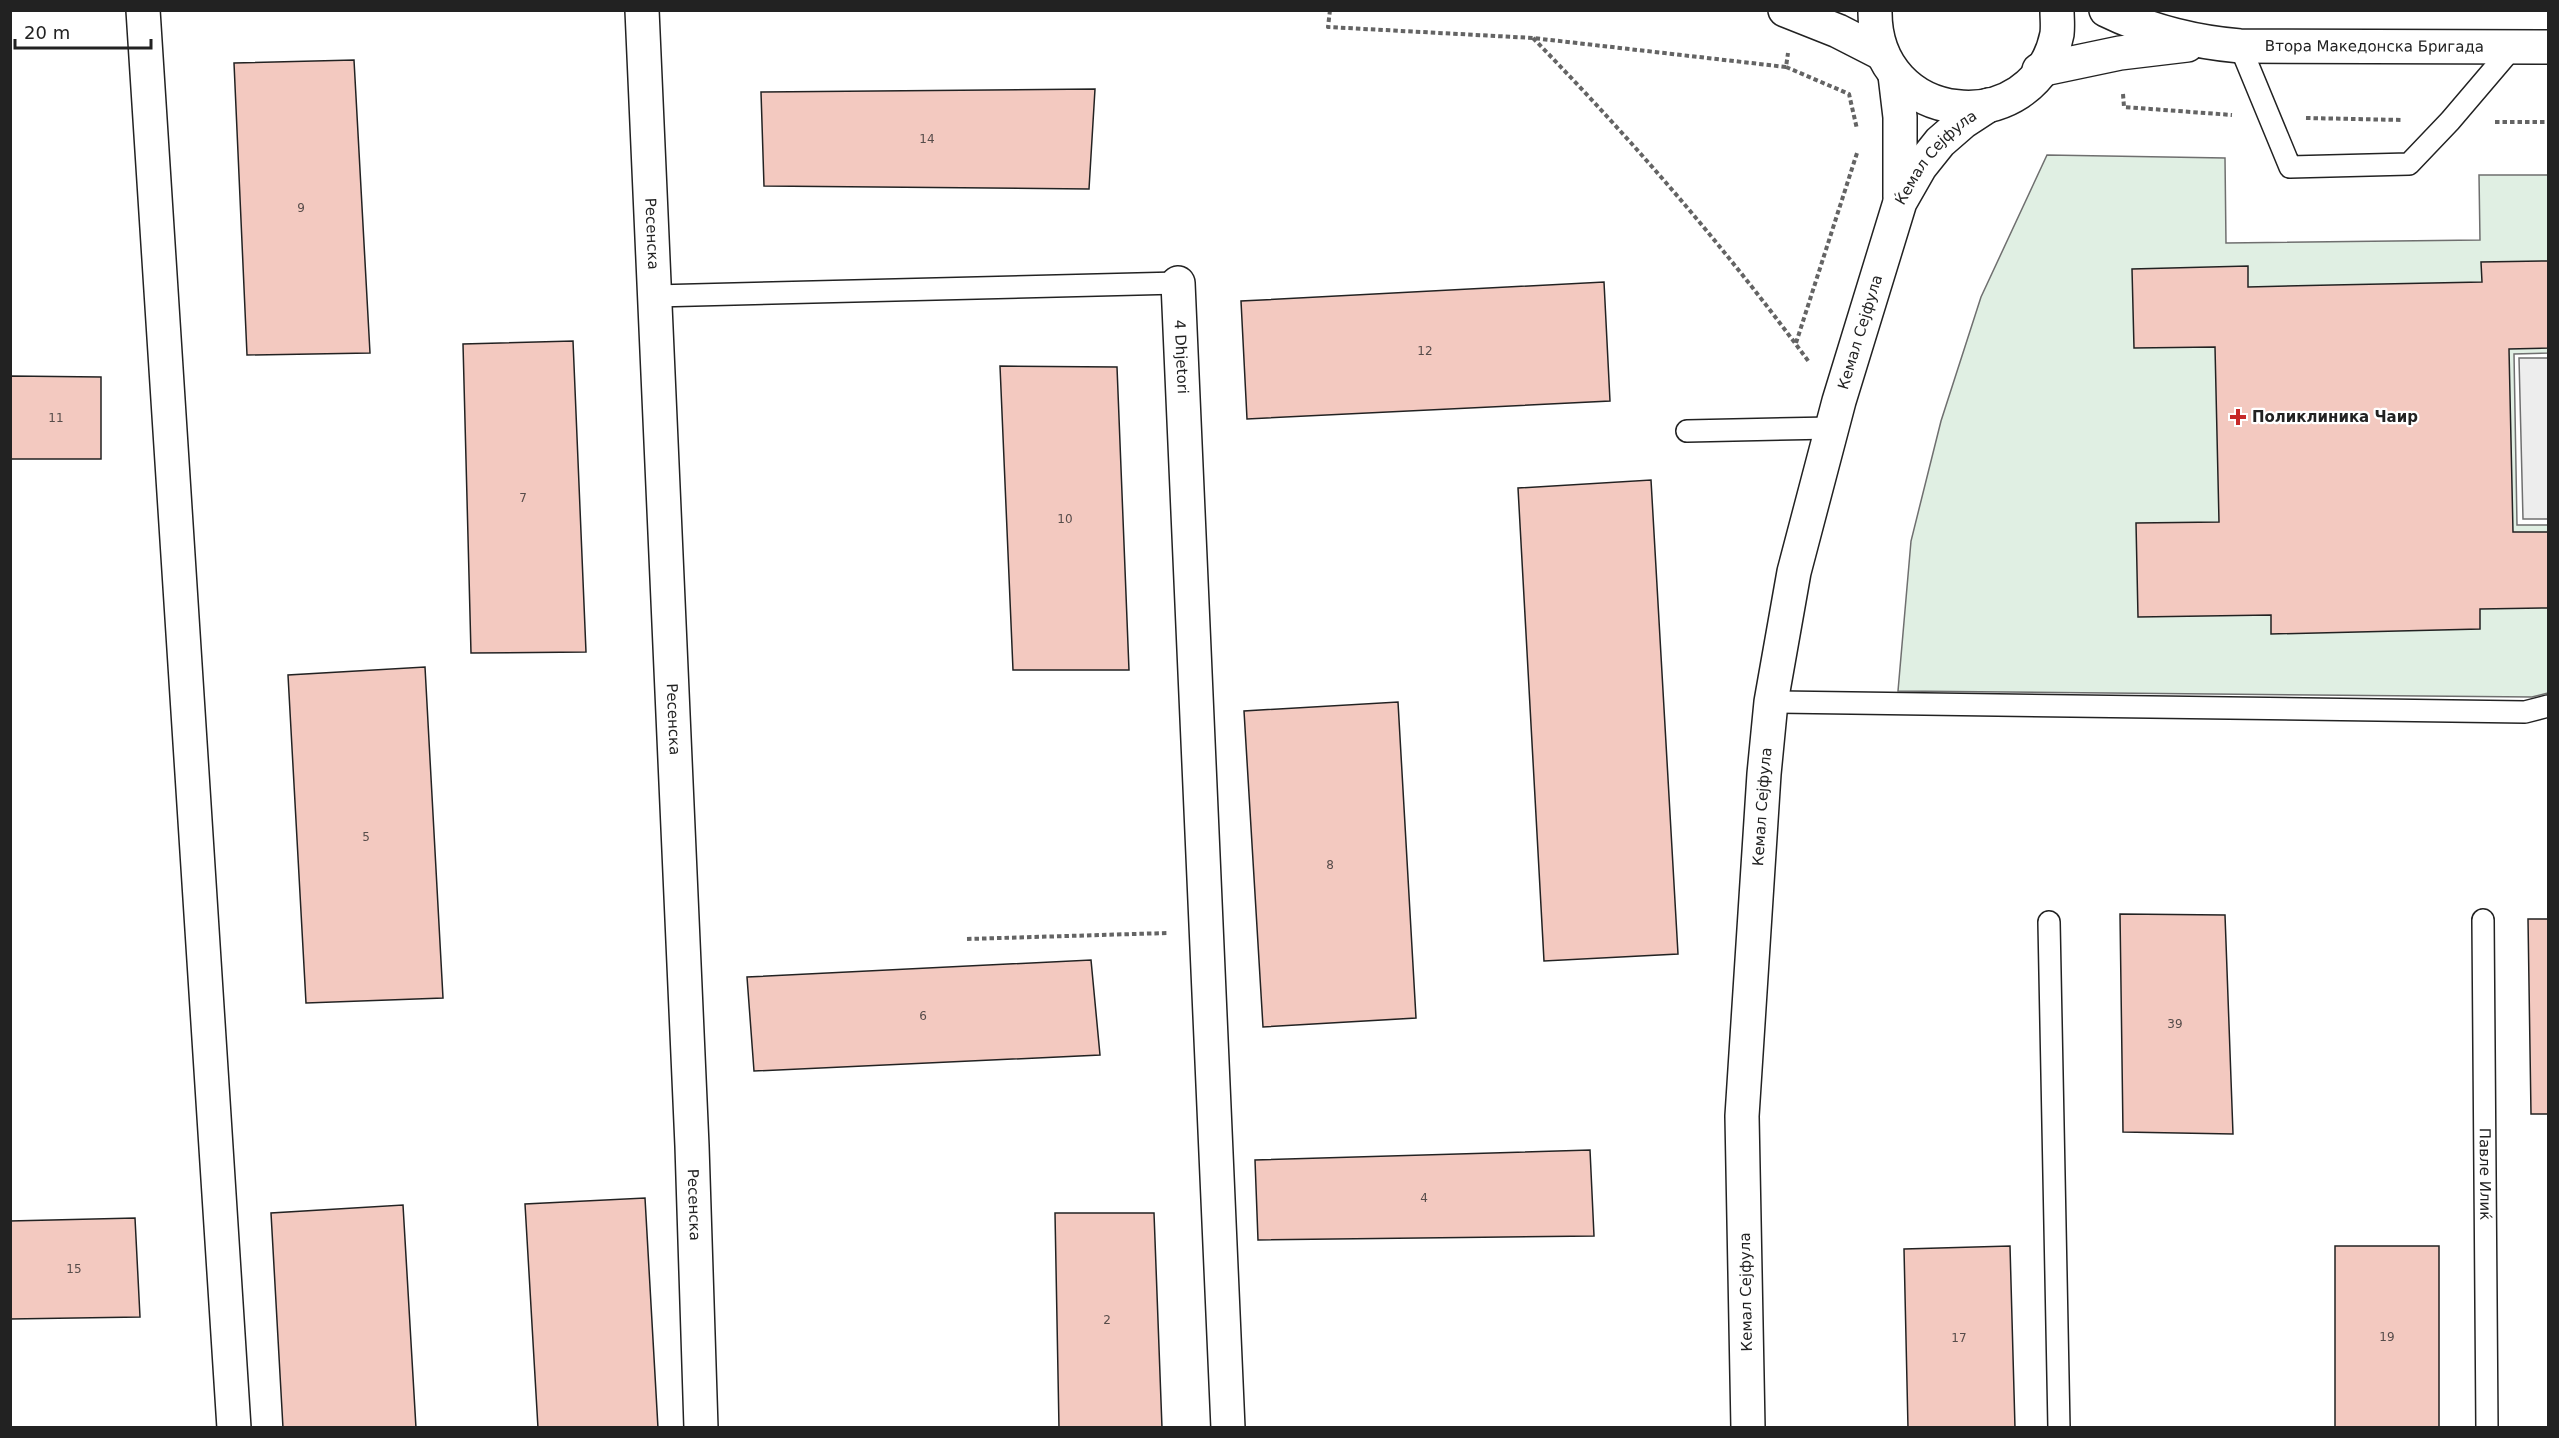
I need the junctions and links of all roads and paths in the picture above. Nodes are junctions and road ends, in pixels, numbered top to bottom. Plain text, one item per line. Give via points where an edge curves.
1 (143, 10) edge
2 (642, 10) edge
3 (1330, 10) edge
4 (1875, 10) edge
5 (2057, 10) edge
6 (2106, 10) edge
7 (1789, 12) edge
8 (1533, 38) junction
9 (2201, 43) junction
10 (2240, 46) junction
11 (2513, 47) junction
12 (2548, 47) edge
13 (2120, 53) junction
14 (1888, 64) junction
15 (1786, 67) junction
16 (2039, 70) junction
17 (1989, 105) junction
18 (2269, 117) junction
19 (2450, 121) junction
20 (2548, 122) edge
21 (1858, 133) dead end
22 (1861, 142) dead end
23 (1900, 202) junction
24 (1178, 283) joint
25 (655, 296) junction
26 (1796, 343) junction
27 (1835, 414) junction
28 (1687, 431) dead end
29 (1771, 702) junction
30 (2548, 706) edge
31 (2482, 920) dead end
32 (2049, 922) dead end
33 (1205, 932) junction
34 (967, 939) dead end
35 (234, 1428) edge
36 (701, 1428) edge
37 (1228, 1428) edge
38 (1748, 1428) edge
39 (2060, 1428) edge
40 (2487, 1428) edge

1 - 35 street
2 - 25 street, Ресенска
3 - 8 path via 1328,27
4 - 14 street, Ќемал Сејфула via 1875,27
5 - 16 street via 2057,33
6 - 9 street, Втора Македонска Бригада
7 - 14 street
7 - 15 path
8 - 15 path
8 - 26 path via 1675,191
9 - 10 street, Втора Македонска Бригада
9 - 13 street, Втора Македонска Бригада
10 - 11 street, Втора Македонска Бригада
10 - 18 lane
11 - 12 street, Втора Македонска Бригада
11 - 19 lane
13 - 16 street, Втора Македонска Бригада
13 - 18 path via 2124,107
14 - 17 street via 1914,92 1937,104 1963,108
14 - 23 street, Ќемал Сејфула via 1900,117
15 - 21 path via 1849,94
16 - 17 street via 2034,79 2013,95
17 - 23 street, Ќемал Сејфула via 1940,142
18 - 19 path
18 - 19 lane via 2290,167 2409,164
19 - 20 path
22 - 26 path
23 - 27 street, Кемал Сејфула
24 - 25 lane
24 - 33 street, 4 Dhjetori
25 - 36 street, Ресенска
26 - 27 path
27 - 28 lane
27 - 29 street, Кемал Сејфула via 1794,572
29 - 30 lane via 2525,712
29 - 38 street, Кемал Сејфула via 1742,1116
31 - 40 lane, Павле Илиќ
32 - 39 lane
33 - 34 path
33 - 37 street, 4 Dhjetori

